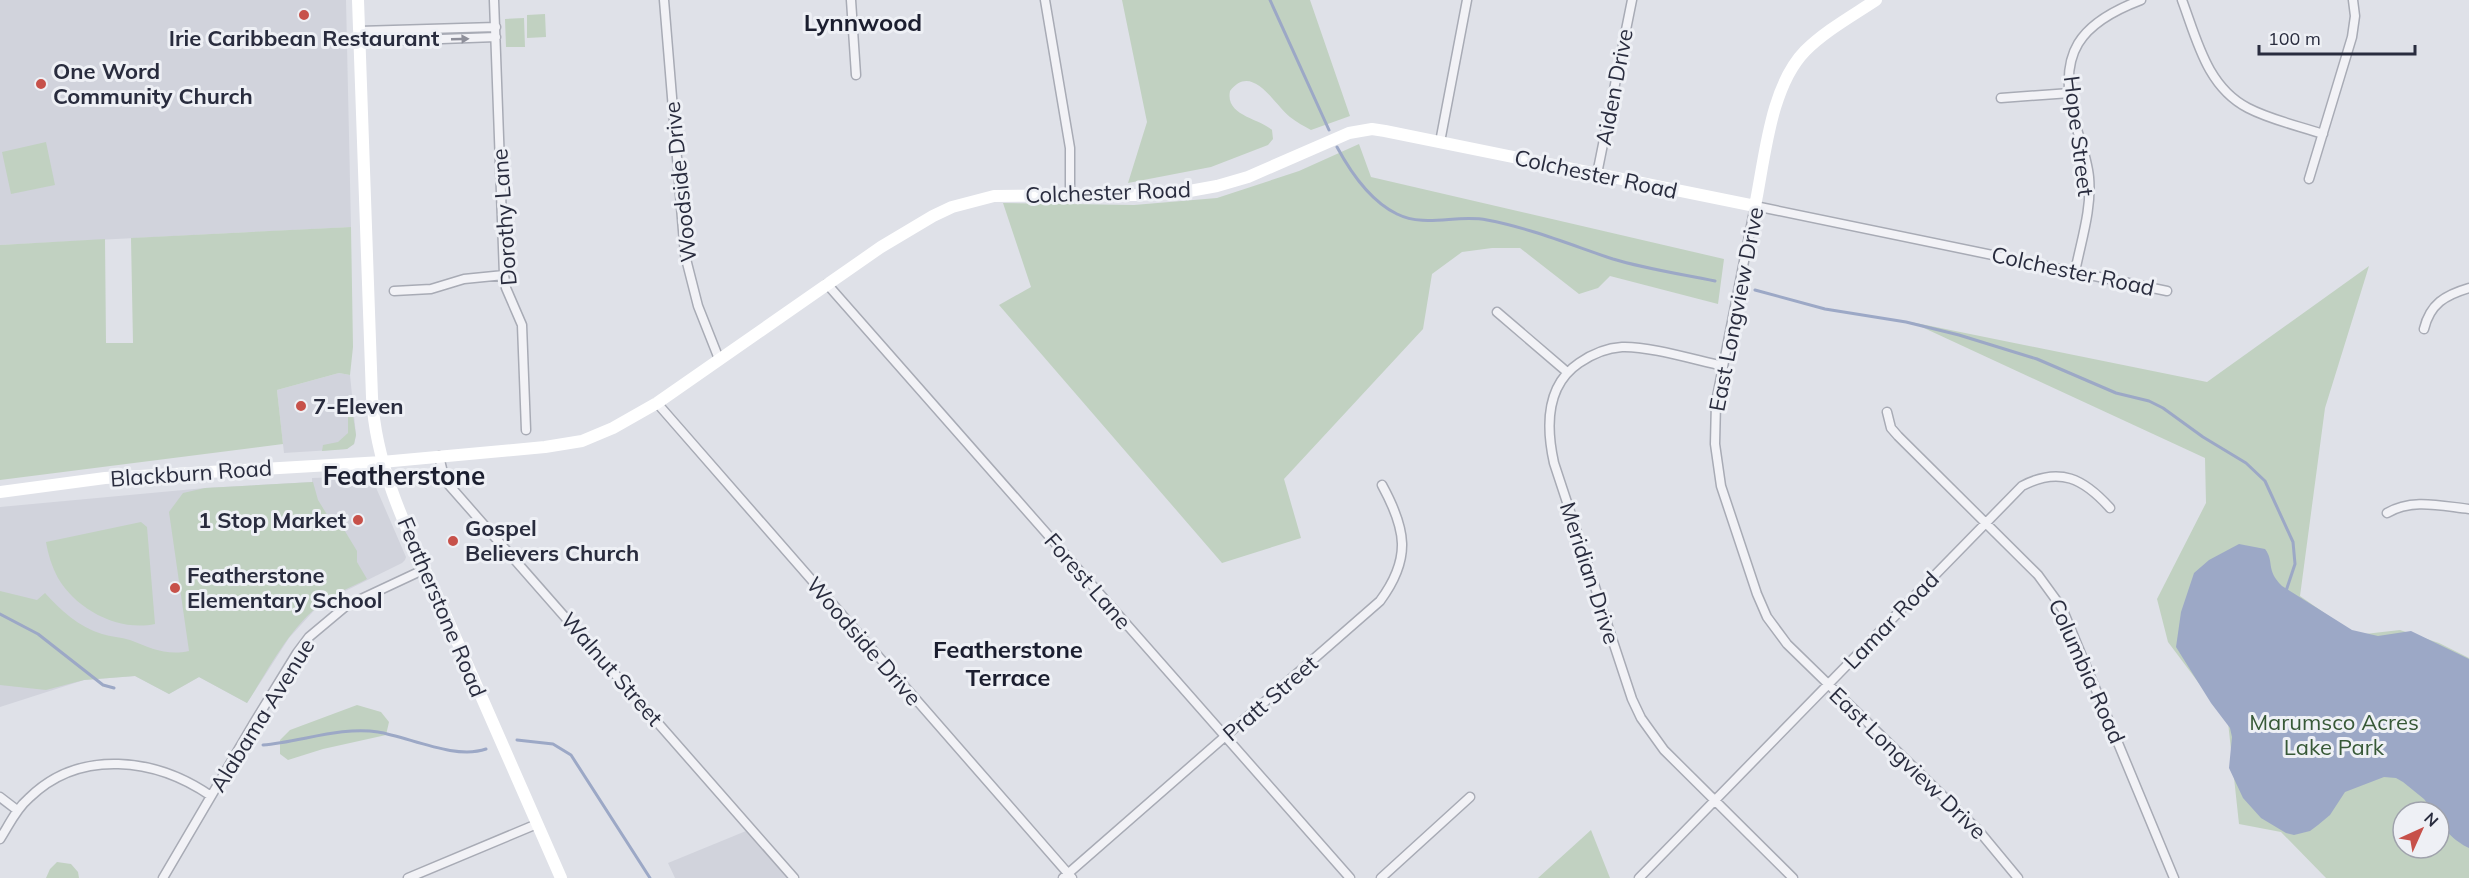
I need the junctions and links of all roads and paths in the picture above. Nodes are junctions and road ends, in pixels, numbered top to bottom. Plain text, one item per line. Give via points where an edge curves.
1 (358, 0) edge
2 (494, 0) edge
3 (664, 0) edge
4 (851, 0) edge
5 (1045, 0) edge
6 (1467, 0) edge
7 (1632, 0) edge
8 (1876, 0) edge
9 (2141, 0) edge
10 (2182, 0) edge
11 (2353, 0) edge
12 (496, 27) junction
13 (359, 37) junction
14 (496, 38) junction
15 (856, 75) dead end
16 (2070, 93) junction
17 (2001, 98) dead end
18 (2323, 134) junction
19 (1440, 142) junction
20 (1597, 174) junction
21 (2309, 179) dead end
22 (1070, 196) junction
23 (1755, 206) junction
24 (2075, 272) junction
25 (504, 274) junction
26 (828, 284) junction
27 (2469, 288) edge
28 (394, 291) dead end
29 (2167, 291) dead end
30 (1497, 312) dead end
31 (2424, 329) dead end
32 (719, 359) junction
33 (1723, 366) junction
34 (1567, 372) junction
35 (657, 403) junction
36 (1887, 412) dead end
37 (526, 430) dead end
38 (440, 456) junction
39 (382, 462) junction
40 (1382, 484) dead end
41 (0, 492) edge
42 (2110, 508) dead end
43 (2469, 509) edge
44 (2387, 513) dead end
45 (1986, 522) junction
46 (425, 569) junction
47 (1828, 684) junction
48 (1225, 737) junction
49 (211, 796) junction
50 (0, 797) edge
51 (1470, 797) dead end
52 (1715, 801) junction
53 (17, 810) junction
54 (537, 824) junction
55 (0, 839) edge
56 (1068, 877) edge
57 (163, 878) edge
58 (408, 878) edge
59 (561, 878) edge
60 (794, 878) edge
61 (1350, 878) edge
62 (1381, 878) edge
63 (1639, 878) edge
64 (1793, 878) edge
65 (2018, 878) edge
66 (2175, 878) edge

1 - 13 street, Featherstone Road
2 - 12 street, Dorothy Lane
3 - 32 street, Woodside Drive via 685,255 698,306
4 - 15 street
5 - 22 street via 1070,148
6 - 19 street
7 - 20 street, Aiden Drive
8 - 23 street, East Longview Drive via 1805,51 1784,80
9 - 16 street, Hope Street via 2104,17 2085,33 2071,62
10 - 18 street via 2208,67 2222,89 2256,112
11 - 18 street via 2352,38
12 - 13 street
12 - 14 street, Dorothy Lane
13 -> 14 street
13 - 39 street, Featherstone Road via 372,397
14 - 25 street, Dorothy Lane
16 - 17 street
16 - 24 street, Hope Street via 2086,160 2089,196
18 - 21 street
19 - 20 street, Colchester Road
19 - 22 street, Colchester Road via 1385,130 1359,130 1248,177 1216,186 1184,192
20 - 23 street, Colchester Road
22 - 26 street, Colchester Road via 994,196 952,207 881,247
23 - 24 street, Colchester Road
23 - 33 street, East Longview Drive
24 - 29 street, Colchester Road
25 - 28 street via 461,279 430,289
25 - 37 street, Dorothy Lane via 522,325
26 - 32 street, Colchester Road
26 - 48 street, Forest Lane
27 - 31 street via 2436,305
30 - 34 street
32 - 35 street, Colchester Road
33 - 34 street, Meridian Drive via 1622,347 1595,353
33 - 47 street, East Longview Drive via 1714,421 1721,486 1767,617 1787,644
34 - 52 street, Meridian Drive via 1550,407 1550,446 1632,699 1657,743
35 - 38 street, Colchester Road via 582,441
35 - 56 street, Woodside Drive
36 - 45 street, Columbia Road via 1891,428 1898,436
38 - 39 street, Colchester Road
38 - 60 street, Walnut Street via 449,485
39 - 41 street, Blackburn Road via 136,476
39 - 46 street, Featherstone Road
40 - 48 street, Pratt Street via 1400,521 1403,546 1389,589
42 - 45 street, Lamar Road via 2098,494 2075,479 2044,477 2022,486
43 - 44 street via 2418,503
45 - 47 street, Lamar Road
45 - 66 street, Columbia Road via 2038,575 2062,608
46 - 49 street, Alabama Avenue via 346,606 309,637
46 - 54 street, Featherstone Road
47 - 52 street, Lamar Road
47 - 65 street, East Longview Drive via 1979,831
48 - 56 street, Pratt Street
48 - 61 street, Forest Lane
49 - 53 street via 162,771 106,763 56,777
49 - 57 street, Alabama Avenue
50 - 53 street
51 - 62 street
52 - 63 street, Lamar Road
52 - 64 street, Meridian Drive
53 - 55 street
54 - 58 street
54 - 59 street, Featherstone Road

